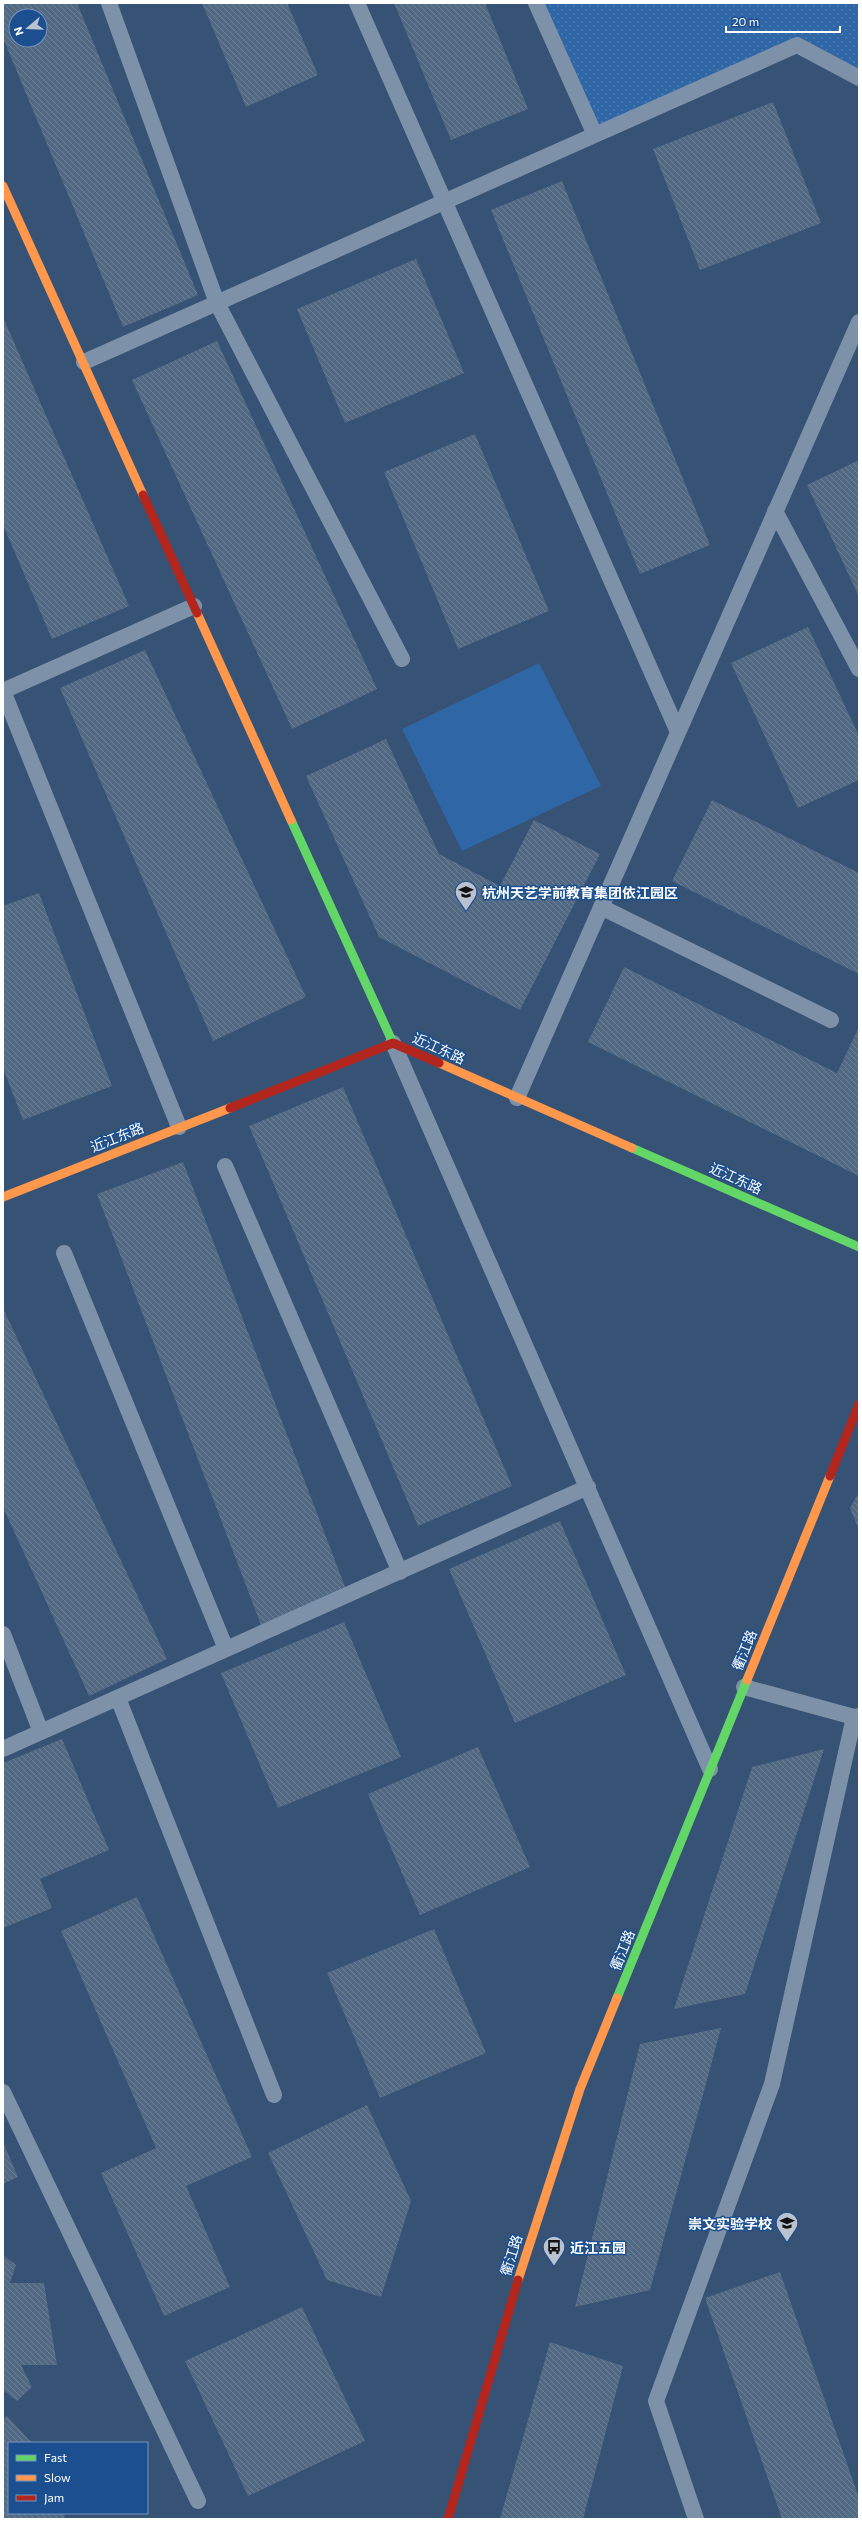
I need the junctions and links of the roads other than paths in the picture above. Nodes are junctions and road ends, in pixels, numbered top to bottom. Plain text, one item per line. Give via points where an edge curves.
1 (109, 3) edge
2 (357, 3) edge
3 (536, 3) edge
4 (859, 78) edge
5 (595, 135) junction
6 (3, 186) edge
7 (444, 202) junction
8 (217, 303) junction
9 (859, 322) edge
10 (84, 362) junction
11 (775, 511) junction
12 (194, 606) junction
13 (402, 659) dead end
14 (859, 669) edge
15 (678, 732) junction
16 (601, 907) junction
17 (831, 1020) dead end
18 (392, 1043) junction
19 (517, 1098) junction
20 (179, 1127) junction
21 (225, 1166) dead end
22 (3, 1197) edge
23 (859, 1247) edge
24 (64, 1253) dead end
25 (859, 1404) edge
26 (588, 1487) junction
27 (400, 1572) junction
28 (3, 1634) edge
29 (226, 1649) junction
30 (744, 1687) junction
31 (118, 1698) junction
32 (857, 1717) edge
33 (41, 1732) junction
34 (3, 1749) edge
35 (710, 1769) junction
36 (3, 2092) edge
37 (274, 2095) dead end
38 (198, 2501) dead end
39 (448, 2519) edge
40 (696, 2519) edge

1 - 8 lane
2 - 7 lane
3 - 5 lane
4 - 5 lane via 797,45
5 - 7 lane
6 - 10 street
7 - 8 lane
7 - 15 lane
8 - 10 lane
8 - 13 lane
9 - 11 lane
10 - 12 street
11 - 14 lane
11 - 15 lane
12 - 18 street
12 - 20 lane via 3,691
15 - 16 lane
16 - 17 lane
16 - 19 lane
18 - 19 street, 近江东路
18 - 20 street, 近江东路
18 - 26 lane
19 - 23 street, 近江东路
20 - 22 street, 近江东路
21 - 27 lane
24 - 29 lane
25 - 30 street, 衢江路
26 - 27 lane
26 - 35 lane
27 - 29 lane
28 - 33 lane
29 - 31 lane
30 - 32 lane
30 - 35 street, 衢江路
31 - 33 lane
31 - 37 lane
32 - 40 lane via 772,2084 656,2401
33 - 34 lane
35 - 39 street, 衢江路 via 580,2089 526,2254
36 - 38 lane

